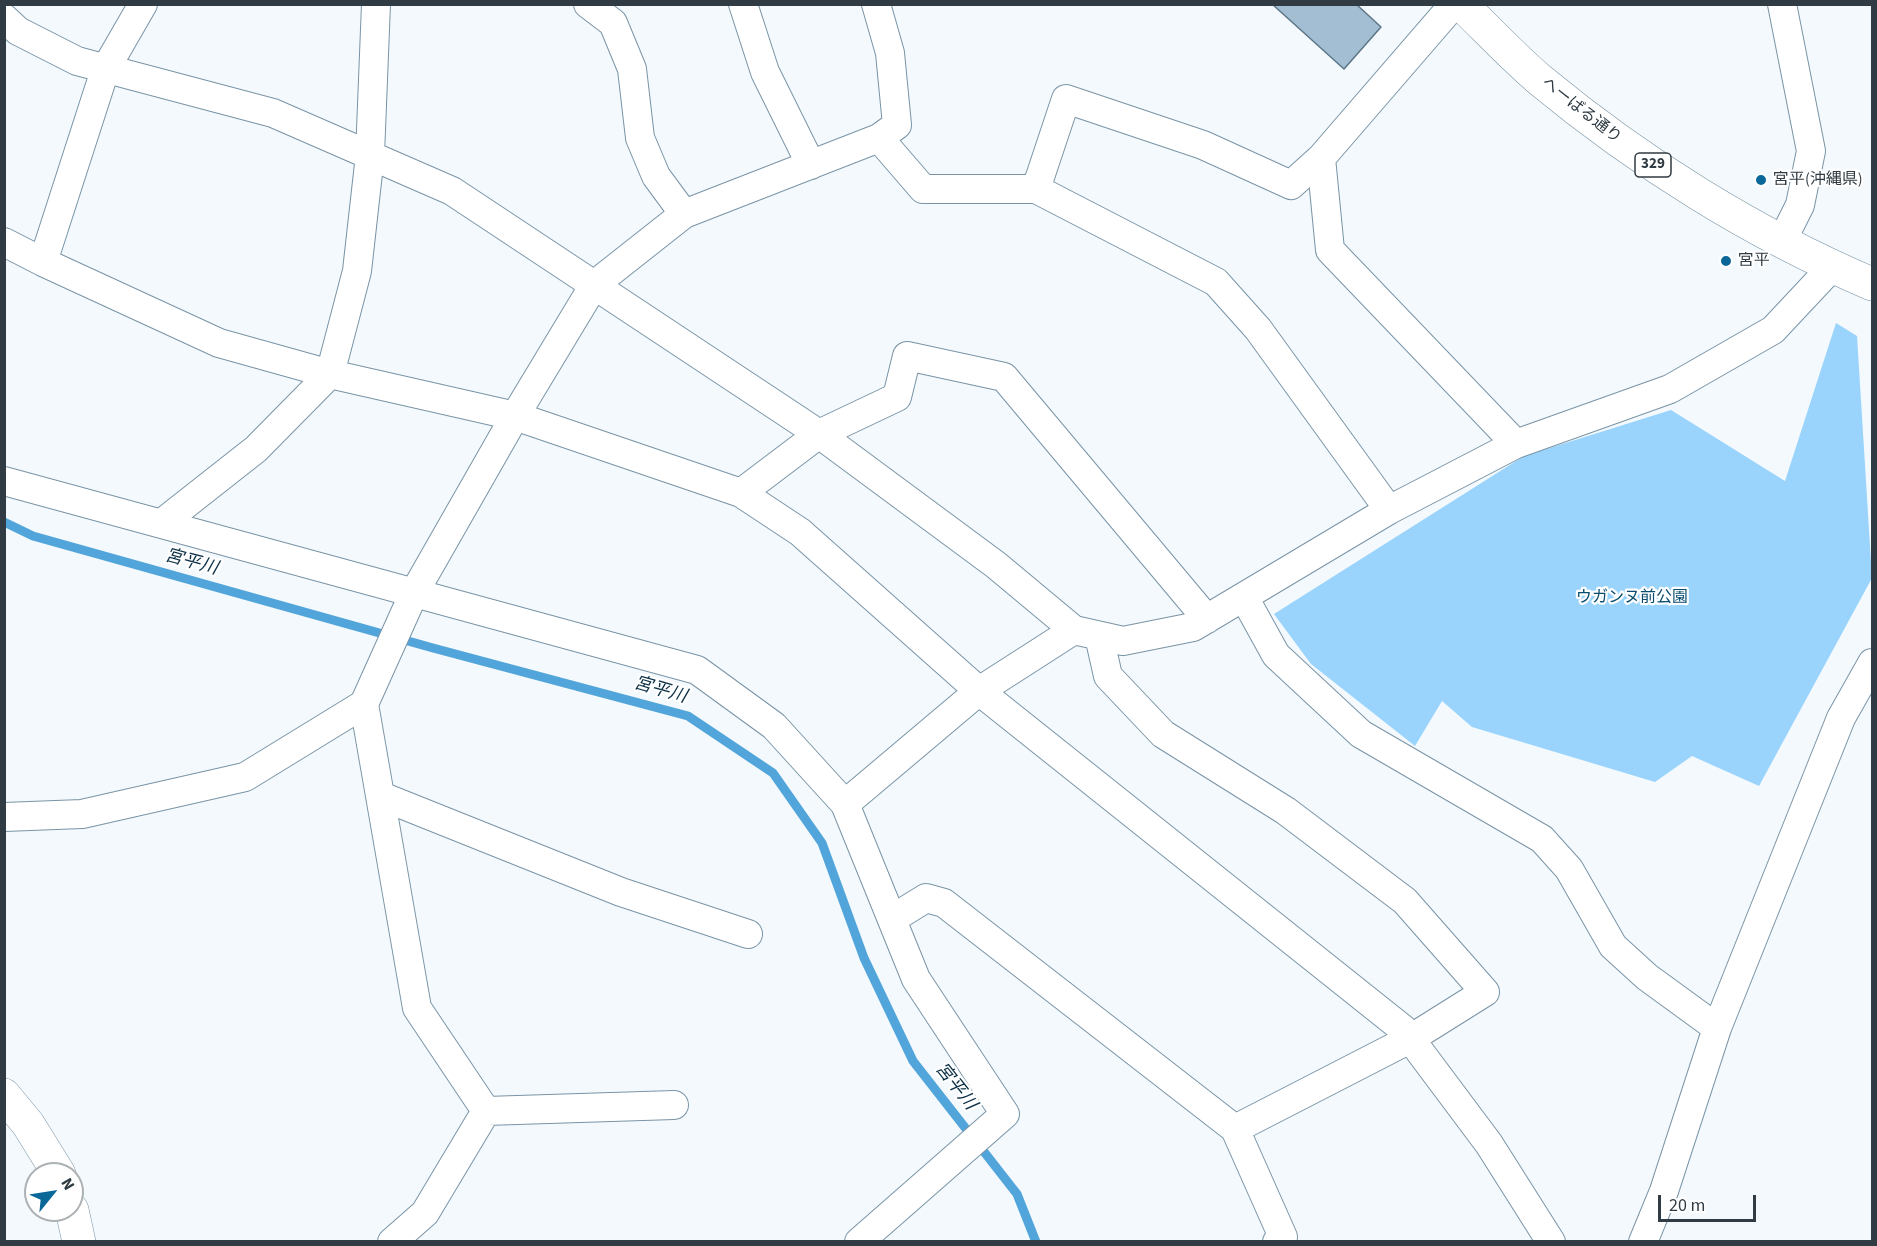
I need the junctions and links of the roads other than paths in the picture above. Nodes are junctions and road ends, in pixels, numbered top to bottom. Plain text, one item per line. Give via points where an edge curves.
1 (143, 4) edge
2 (376, 4) edge
3 (588, 4) edge
4 (743, 4) edge
5 (876, 4) edge
6 (1454, 4) edge
7 (1461, 4) edge
8 (1782, 4) edge
9 (4, 18) edge
10 (105, 70) junction
11 (879, 138) junction
12 (370, 155) junction
13 (1321, 158) junction
14 (811, 165) junction
15 (1036, 189) junction
16 (684, 214) junction
17 (1782, 241) junction
18 (4, 242) edge
19 (43, 262) junction
20 (1833, 266) junction
21 (1872, 284) edge
22 (594, 285) junction
23 (330, 374) junction
24 (515, 416) junction
25 (819, 434) junction
26 (1516, 444) junction
27 (4, 481) edge
28 (741, 493) junction
29 (1389, 510) junction
30 (162, 524) junction
31 (1244, 597) junction
32 (408, 605) junction
33 (1207, 619) junction
34 (1087, 633) junction
35 (1872, 663) edge
36 (980, 691) junction
37 (364, 704) junction
38 (381, 796) junction
39 (845, 804) junction
40 (4, 817) edge
41 (892, 919) junction
42 (748, 934) dead end
43 (1717, 1028) junction
44 (1410, 1039) junction
45 (4, 1095) edge
46 (674, 1105) dead end
47 (486, 1111) junction
48 (1235, 1129) junction
49 (52, 1162) edge
50 (75, 1222) edge
51 (79, 1242) edge
52 (392, 1242) edge
53 (859, 1242) edge
54 (1277, 1242) edge
55 (1551, 1242) edge
56 (1643, 1242) edge

1 - 10 street
2 - 12 street
3 - 16 street via 614,23 632,69 640,138 656,177
4 - 14 street via 765,72
5 - 11 street via 890,52 897,125
6 - 13 street
7 - 17 main road, へーばる通り / 329 via 1538,78 1599,126 1668,175
8 - 17 street via 1811,151 1800,205
9 - 10 street via 18,31 77,61
10 - 12 street via 273,113
10 - 19 street
11 - 14 street
11 - 15 street via 923,189
12 - 22 street via 452,191
12 - 23 street via 357,271
13 - 15 street via 1291,185 1203,145 1066,99
13 - 26 street via 1330,250
14 - 16 street
15 - 29 street via 1216,282 1258,329
16 - 22 street
17 - 20 main road, へーばる通り / 329
18 - 19 street
19 - 23 street via 219,343
20 - 21 main road, へーばる通り / 329
20 - 26 street via 1773,330 1670,389
22 - 24 street
22 - 25 street
23 - 24 street
23 - 30 street via 256,449
24 - 28 street
24 - 32 street
25 - 28 street
25 - 33 street via 897,397 907,356 1004,377
25 - 34 street
26 - 29 street
27 - 30 street
28 - 36 street via 800,532
29 - 31 street
30 - 32 street
31 - 33 street
31 - 43 street via 1276,655 1361,734 1542,839 1569,869 1613,946 1647,977
32 - 37 street
32 - 39 street via 697,669 774,726
33 - 34 street via 1193,627 1123,641
34 - 36 street
34 - 44 street via 1108,676 1163,734 1286,811 1405,902 1485,992
35 - 43 street via 1841,718
36 - 39 street
36 - 44 street via 1403,1029
37 - 38 street
37 - 40 street via 245,777 82,814
38 - 42 street via 621,892
38 - 47 street via 417,1008
39 - 41 street
41 - 48 street via 926,898 944,903
41 - 53 street via 916,979 1005,1114
43 - 56 street via 1664,1191
44 - 48 street
44 - 55 street via 1489,1144
45 - 49 main road
46 - 47 street
47 - 52 street via 425,1213
48 - 54 street via 1283,1237
50 - 51 main road

